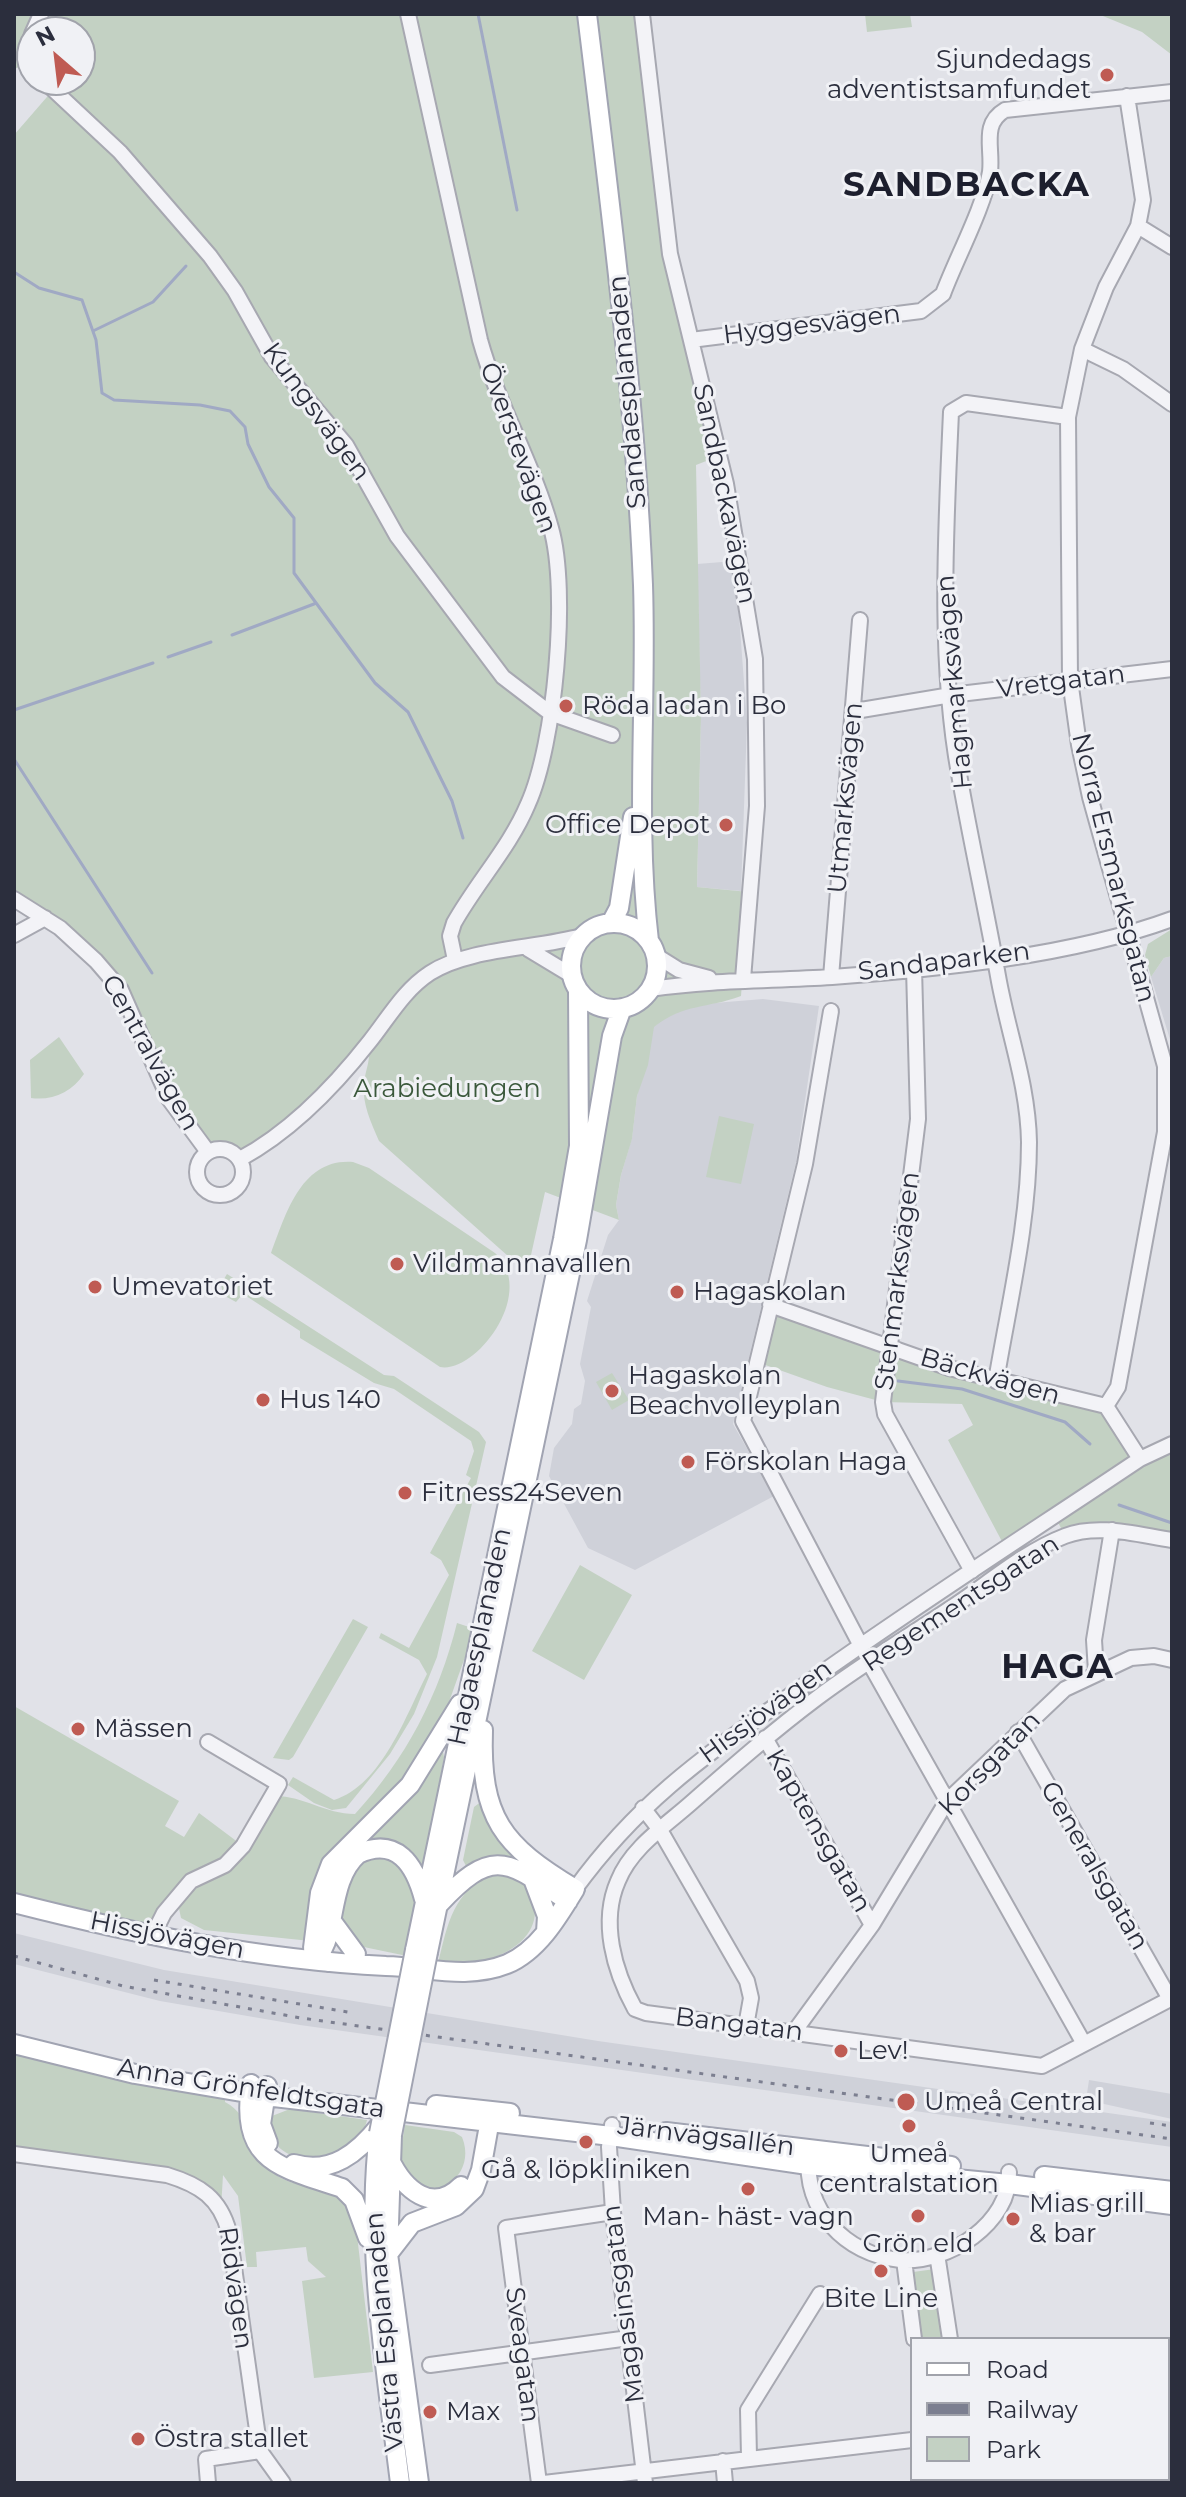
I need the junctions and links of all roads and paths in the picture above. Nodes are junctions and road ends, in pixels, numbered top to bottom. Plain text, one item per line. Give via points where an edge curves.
1 (408, 14) edge
2 (587, 14) edge
3 (642, 14) edge
4 (1172, 92) edge
5 (60, 96) edge
6 (1127, 96) junction
7 (1138, 226) junction
8 (1172, 247) edge
9 (691, 340) junction
10 (1082, 349) junction
11 (1172, 404) edge
12 (1068, 417) junction
13 (860, 620) dead end
14 (1172, 669) edge
15 (1070, 680) junction
16 (951, 695) junction
17 (855, 711) junction
18 (550, 713) junction
19 (612, 735) dead end
20 (641, 771) junction
21 (14, 899) edge
22 (45, 918) junction
23 (1172, 919) edge
24 (611, 923) junction
25 (14, 935) edge
26 (1127, 935) junction
27 (582, 936) junction
28 (652, 948) junction
29 (528, 949) junction
30 (996, 958) junction
31 (455, 960) junction
32 (914, 968) junction
33 (831, 977) junction
34 (743, 979) junction
35 (713, 980) junction
36 (575, 983) junction
37 (650, 989) junction
38 (622, 1008) junction
39 (831, 1011) dead end
40 (1169, 1065) edge
41 (208, 1152) junction
42 (240, 1159) junction
43 (770, 1305) junction
44 (889, 1347) junction
45 (996, 1381) junction
46 (1106, 1406) junction
47 (1172, 1444) edge
48 (1140, 1459) junction
49 (1112, 1530) junction
50 (1172, 1540) edge
51 (972, 1571) junction
52 (860, 1644) junction
53 (1172, 1660) edge
54 (869, 1662) junction
55 (1096, 1671) junction
56 (477, 1683) junction
57 (1018, 1732) junction
58 (765, 1738) junction
59 (208, 1742) dead end
60 (947, 1801) junction
61 (643, 1808) junction
62 (660, 1830) junction
63 (533, 1879) junction
64 (572, 1895) junction
65 (14, 1903) edge
66 (431, 1904) junction
67 (331, 1920) junction
68 (872, 1925) junction
69 (154, 1932) junction
70 (546, 1932) junction
71 (356, 1954) junction
72 (319, 1955) junction
73 (388, 1966) junction
74 (1171, 1998) edge
75 (746, 2026) junction
76 (794, 2032) junction
77 (1083, 2042) junction
78 (14, 2044) edge
79 (259, 2088) junction
80 (484, 2117) junction
81 (612, 2130) junction
82 (381, 2131) junction
83 (14, 2154) edge
84 (389, 2158) junction
85 (809, 2158) junction
86 (1009, 2178) junction
87 (1172, 2191) edge
88 (1172, 2205) edge
89 (613, 2212) junction
90 (937, 2254) junction
91 (381, 2257) junction
92 (904, 2260) junction
93 (820, 2294) dead end
94 (914, 2337) edge
95 (950, 2337) edge
96 (629, 2338) junction
97 (522, 2352) junction
98 (430, 2365) dead end
99 (910, 2440) edge
100 (260, 2451) junction
101 (749, 2457) junction
102 (723, 2461) junction
103 (644, 2477) edge
104 (208, 2483) edge
105 (283, 2483) edge
106 (400, 2483) edge
107 (419, 2483) edge
108 (541, 2483) edge
109 (725, 2483) edge

1 - 18 street, Överstevägen via 492,385 535,477 552,531 558,577
2 - 20 main road, Sandaesplanaden via 638,479
3 - 9 street, Sandbackavägen via 670,254
4 - 6 street, Hyggesvägen
5 - 18 street, Kungsvägen via 120,152 210,256 272,357 346,445 397,536 432,585 503,677
6 - 7 street, Norra Ersmarksgatan via 1143,200
6 - 9 street, Hyggesvägen via 997,115 990,124 989,176 943,294 932,305 921,311
7 - 8 street
7 - 10 street, Norra Ersmarksgatan
9 - 34 street, Sandbackavägen via 732,511 755,659 757,806
10 - 11 street via 1123,369
10 - 12 street, Norra Ersmarksgatan
12 - 15 street, Norra Ersmarksgatan
12 - 16 street, Hagmarksvägen via 966,403 951,412 945,554
13 - 17 street, Utmarksvägen
14 - 15 street, Vretgatan
15 - 16 street, Vretgatan
15 - 26 street, Norra Ersmarksgatan via 1090,797
16 - 17 street, Vretgatan
16 - 30 street, Hagmarksvägen via 958,770
17 - 33 street, Utmarksvägen
18 - 19 street, Kungsvägen
18 - 31 street, Överstevägen via 528,805 454,923 450,936
20 - 24 main road, Sandaesplanaden via 619,908
20 - 28 main road, Sandaesplanaden via 643,874
21 - 22 street, Centralvägen
22 - 25 street
22 - 41 street, Centralvägen via 121,990 169,1099
23 - 26 street, Sandaparken
24 - 27 main road
24 - 28 main road via 634,928
26 - 30 street, Sandaparken
26 - 40 street, Norra Ersmarksgatan
27 - 29 street
27 - 36 main road via 571,956
28 - 35 street, Sandaparken via 679,970
28 - 37 main road via 656,972
29 - 31 street
29 - 36 street
30 - 32 street, Sandaparken
30 - 45 street, Hagmarksvägen via 1027,1099 1029,1140 1027,1192
31 - 42 street via 411,986 320,1098 282,1133
32 - 33 street, Sandaparken
32 - 44 street, Stenmarksvägen via 918,1119
33 - 34 street, Sandaparken
34 - 35 street, Sandaparken
35 - 37 street, Sandaparken
36 - 38 main road via 598,1007
36 - 56 main road, Hagaesplanaden via 579,1146
37 - 38 main road
38 - 56 main road, Hagaesplanaden via 612,1036 577,1240
39 - 43 street via 805,1164
40 - 46 street, Norra Ersmarksgatan via 1165,1132 1118,1387
41 - 42 street, Centralvägen via 224,1148
41 - 42 street, Centralvägen via 197,1172 204,1189 213,1194 232,1193 240,1185
43 - 44 street, Bäckvägen
43 - 52 street via 743,1414 745,1429
44 - 45 street, Bäckvägen
44 - 51 street, Stenmarksvägen via 885,1414
45 - 46 street, Bäckvägen
46 - 48 street
47 - 48 street, Hissjövägen
48 - 51 street, Hissjövägen
49 - 50 street, Regementsgatan
49 - 54 street, Regementsgatan via 1081,1531 1050,1543
49 - 55 street via 1094,1640
51 - 52 street, Hissjövägen
52 - 61 street, Hissjövägen via 675,1778
53 - 55 street, Korsgatan via 1131,1658
54 - 58 street, Regementsgatan
54 - 60 street
55 - 57 street, Korsgatan via 1065,1689
56 - 64 main road via 483,1766 499,1825 525,1858
56 - 66 main road, Hagaesplanaden
56 - 72 main road via 410,1785 331,1864 320,1893
57 - 60 street, Korsgatan
57 - 74 street, Generalsgatan
58 - 62 street, Regementsgatan
58 - 68 street, Kaptensgatan
59 - 69 street via 279,1784 243,1846 225,1865 191,1881
60 - 68 street, Korsgatan
60 - 77 street
61 - 62 street
61 - 64 street, Hissjövägen via 617,1833
62 - 75 street via 747,1981 751,1998
62 - 75 street, Bangatan via 623,1870 610,1910 614,1952 629,1997 635,2009 646,2013
63 - 64 main road
63 - 66 main road via 509,1866 489,1865 466,1875
63 - 70 main road via 547,1916
64 - 70 main road, Hissjövägen
65 - 69 main road, Hissjövägen
66 - 67 main road via 409,1862 396,1851 377,1848 358,1854 342,1872
66 - 82 main road, Hagaesplanaden, bridge
67 - 71 main road
67 - 72 main road
68 - 76 street, Korsgatan
69 - 72 main road, Hissjövägen
70 - 73 main road, Hissjövägen via 521,1957 489,1970
71 - 72 main road, Hissjövägen
71 - 73 main road, Hissjövägen
72 - 73 main road, Hissjövägen
74 - 77 street
75 - 76 street, Bangatan
76 - 77 street, Bangatan via 1042,2066
78 - 79 main road, Anna Grönfeldtsgata via 135,2074
79 - 80 main road, Anna Grönfeldtsgata
79 - 82 main road via 267,2141 282,2158 299,2165 335,2164
79 - 91 main road via 248,2120 260,2151 284,2170 349,2194
80 - 81 main road, Järnvägsallén
80 - 84 main road via 466,2178 447,2197 418,2196 400,2180
80 - 91 main road via 474,2189 456,2206 412,2223
81 - 85 main road, Järnvägsallén
81 - 89 street, Magasinsgatan
82 - 84 main road, Västra Esplanaden
82 - 91 main road, Västra Esplanaden via 373,2191
83 - 100 street, Ridvägen via 167,2175 214,2199 229,2232 259,2415
84 - 91 main road, Västra Esplanaden
85 - 86 main road, Järnvägsallén
85 - 92 street via 813,2201 832,2226 864,2249
86 - 87 main road, Järnvägsallén
86 - 88 main road, Järnvägsallén
86 - 90 street via 1002,2203 985,2226 957,2247
89 - 96 street, Magasinsgatan
89 - 97 street, Sveagatan via 506,2228
90 - 92 street
90 - 95 street
91 - 106 main road, Västra Esplanaden
91 - 107 main road, Västra Esplanaden
92 - 94 street
93 - 101 street via 748,2410
96 - 97 street
96 - 103 street, Magasinsgatan
97 - 98 street
97 - 108 street, Sveagatan
99 - 101 street
100 - 104 street via 206,2459
100 - 105 street, Ridvägen
101 - 102 street
102 - 103 street
102 - 109 street
103 - 108 street

